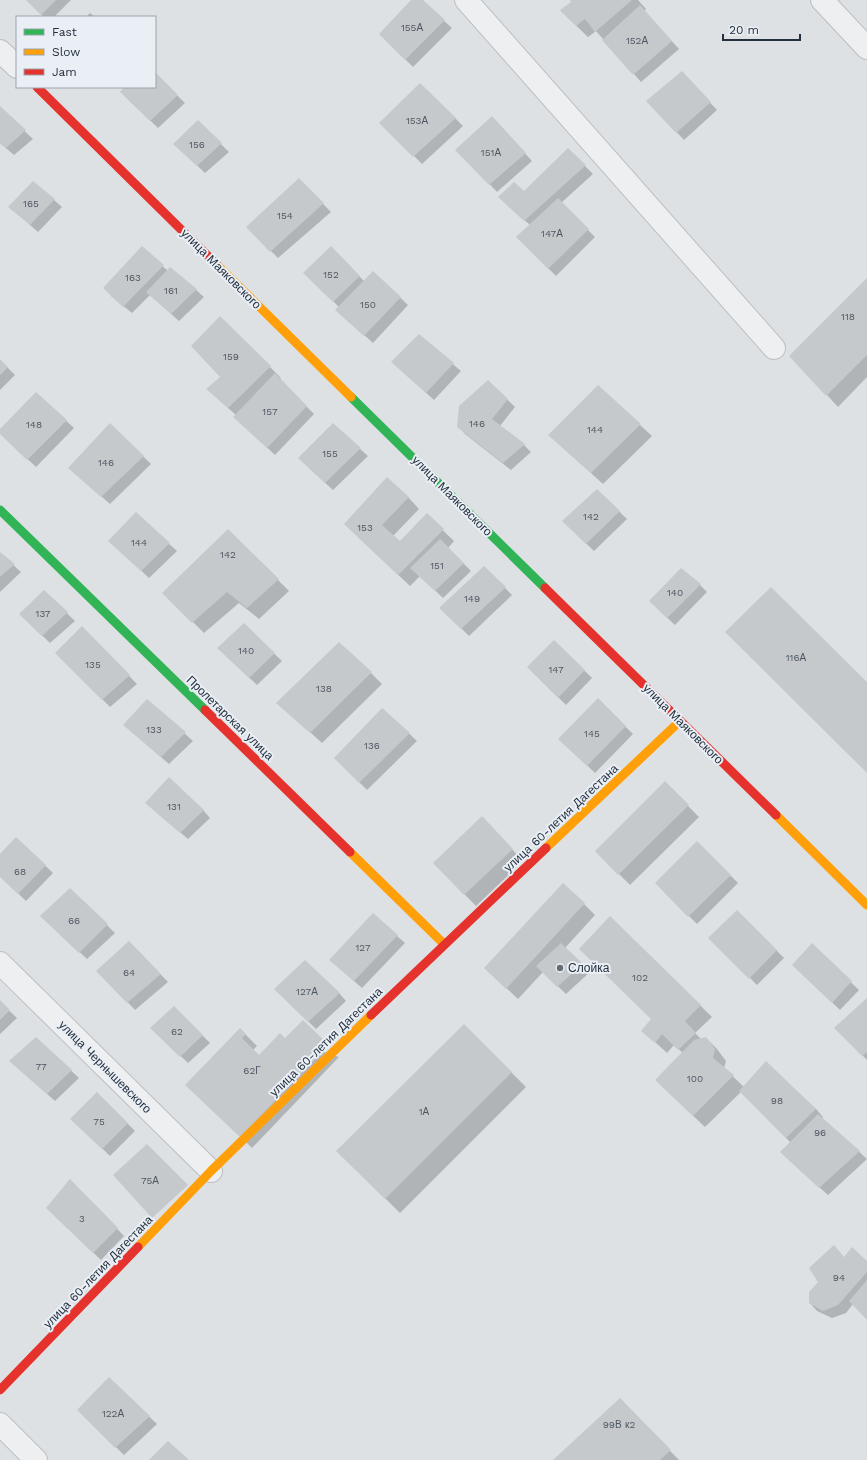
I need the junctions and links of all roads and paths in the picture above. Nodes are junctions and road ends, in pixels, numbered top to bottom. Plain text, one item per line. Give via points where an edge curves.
1 (466, 0) edge
2 (822, 0) edge
3 (867, 48) edge
4 (0, 50) edge
5 (16, 66) edge
6 (38, 88) edge
7 (774, 348) dead end
8 (0, 510) edge
9 (680, 721) junction
10 (867, 905) edge
11 (444, 944) junction
12 (0, 963) edge
13 (211, 1171) junction
14 (0, 1390) edge
15 (0, 1424) edge
16 (36, 1460) edge

1 - 7 street
2 - 3 street
4 - 5 street
6 - 9 street, улица Маяковского
8 - 11 street, Пролетарская улица
9 - 10 street, улица Маяковского
9 - 11 street, улица 60-летия Дагестана
11 - 13 street, улица 60-летия Дагестана
12 - 13 street, улица Чернышевского
13 - 14 street, улица 60-летия Дагестана
15 - 16 street

